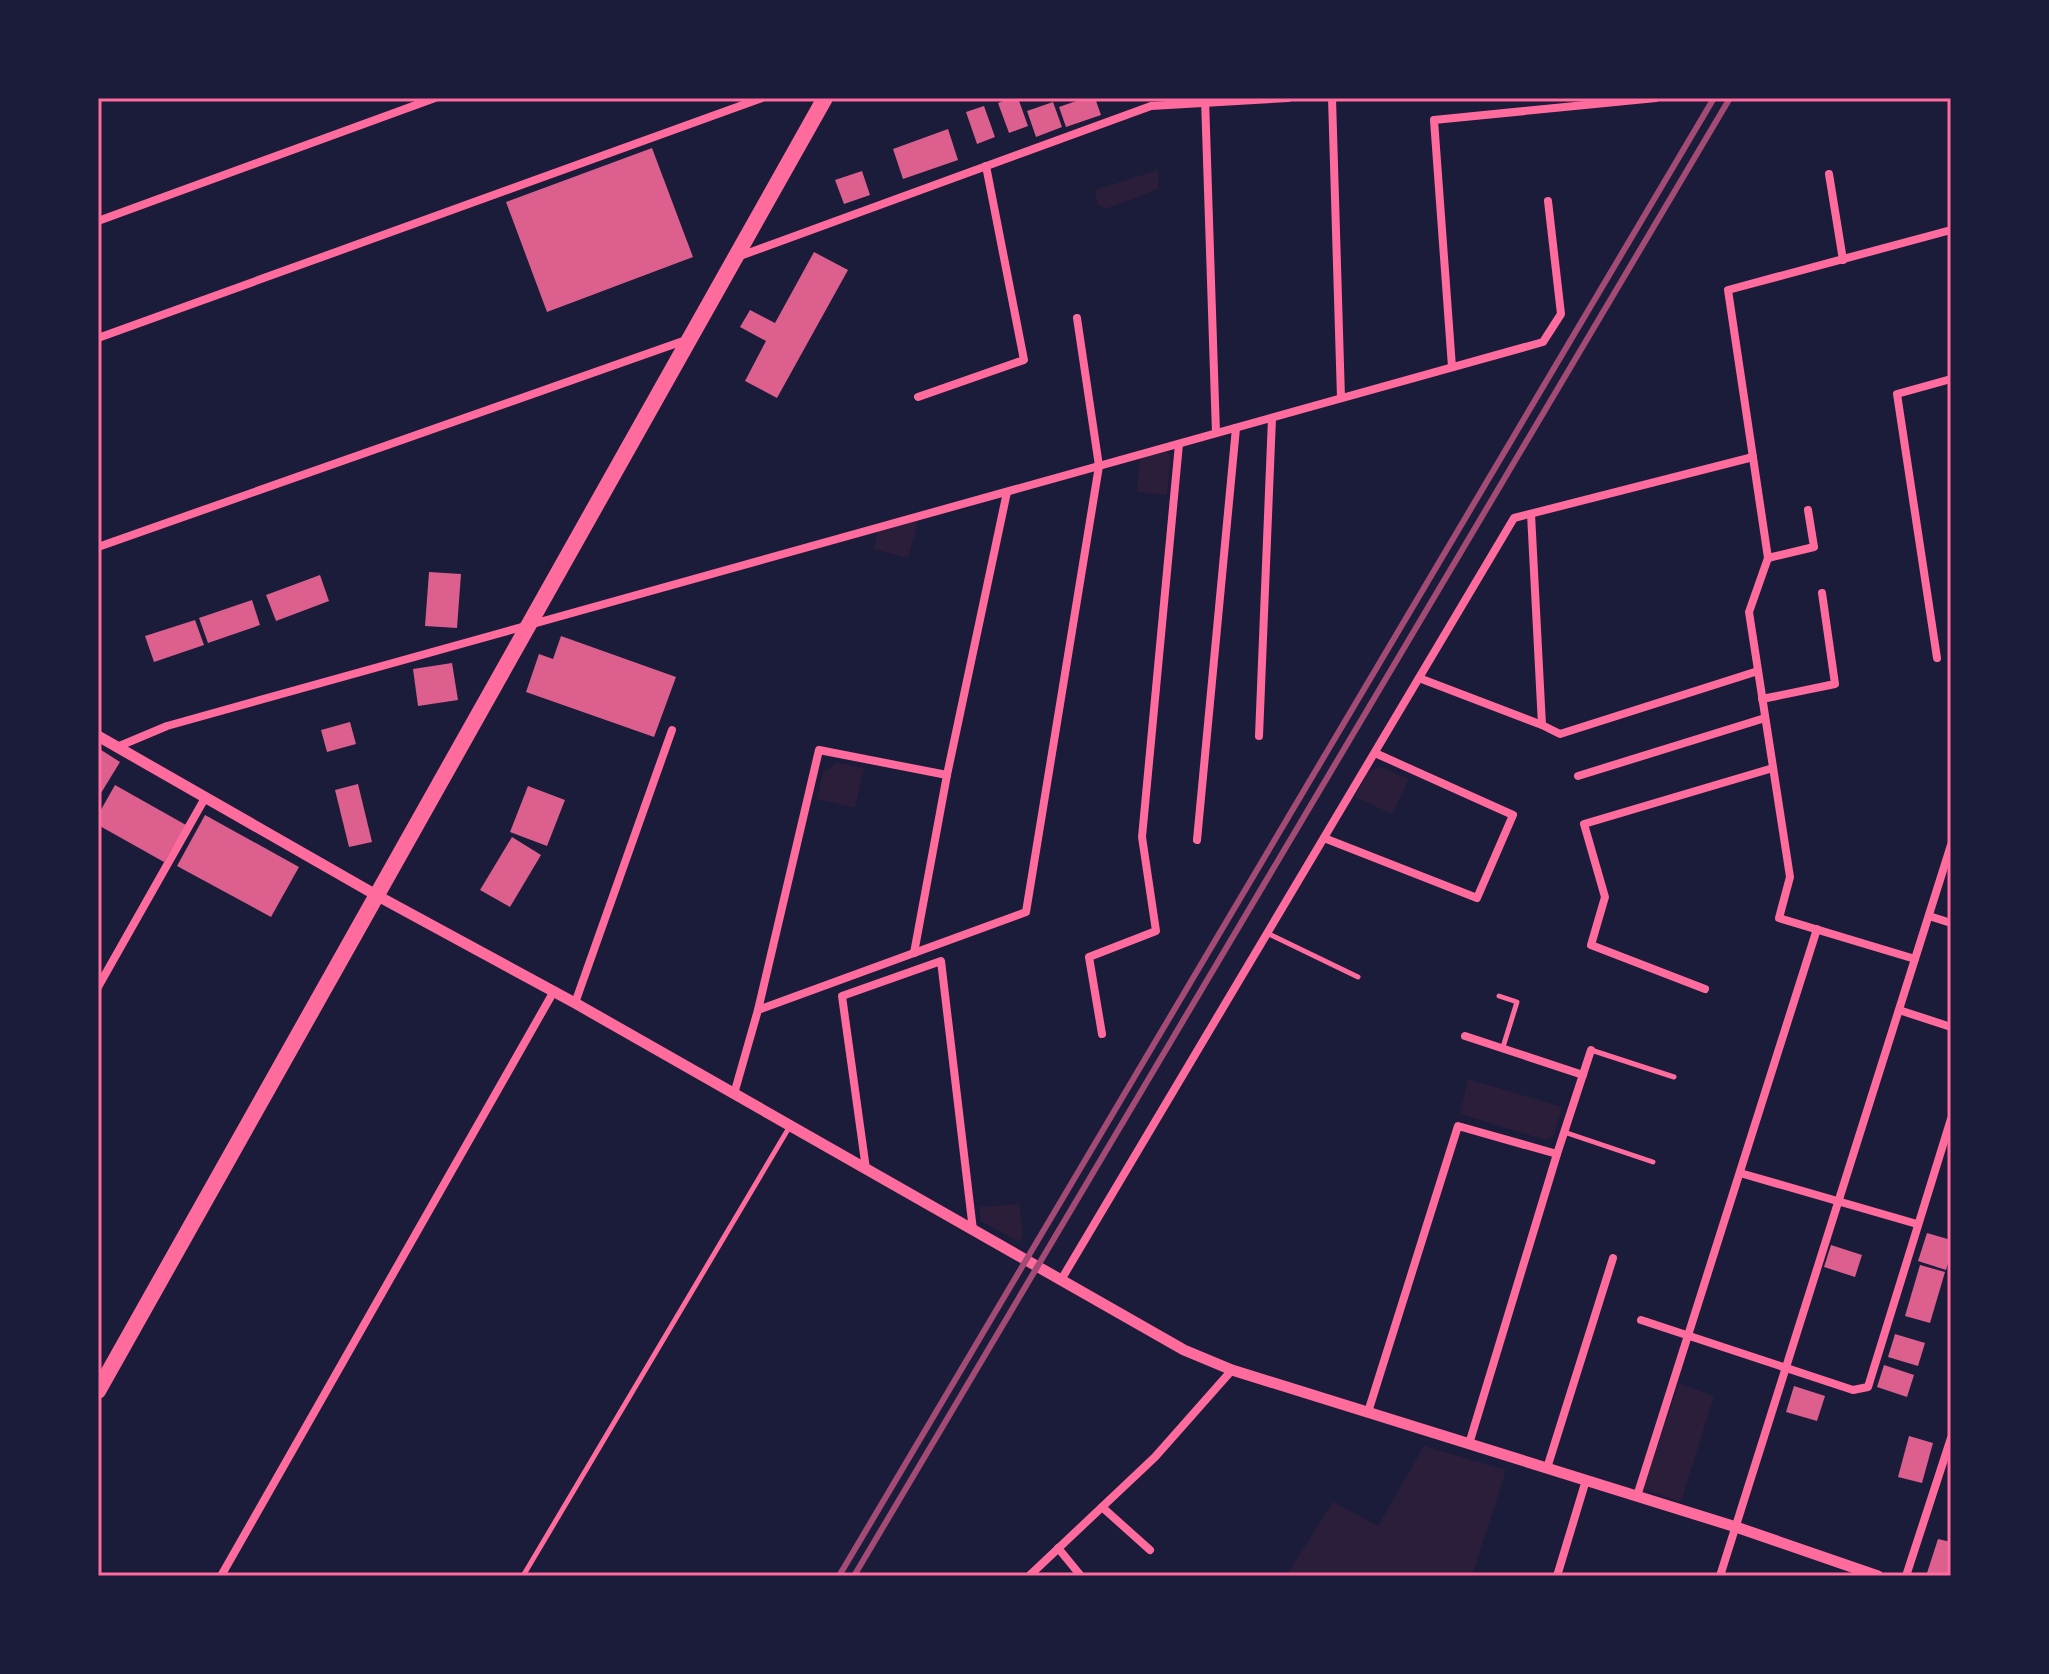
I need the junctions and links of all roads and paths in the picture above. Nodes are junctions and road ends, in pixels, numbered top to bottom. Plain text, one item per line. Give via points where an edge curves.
1 (435, 98) edge
2 (762, 98) edge
3 (825, 98) edge
4 (1288, 98) edge
5 (1332, 98) edge
6 (1656, 98) edge
7 (1205, 100) edge
8 (986, 166) junction
9 (1829, 174) dead end
10 (1548, 201) dead end
11 (98, 221) edge
12 (1951, 230) edge
13 (734, 258) junction
14 (1843, 260) junction
15 (1077, 318) dead end
16 (98, 338) edge
17 (687, 340) junction
18 (1452, 367) junction
19 (1951, 379) edge
20 (918, 397) dead end
21 (1341, 398) junction
22 (1272, 418) junction
23 (1236, 428) junction
24 (1216, 433) junction
25 (1179, 444) junction
26 (1753, 457) junction
27 (1099, 466) junction
28 (1007, 492) junction
29 (1808, 510) dead end
30 (1531, 514) junction
31 (98, 547) edge
32 (1768, 558) junction
33 (1822, 593) dead end
34 (527, 626) junction
35 (1937, 658) dead end
36 (1758, 671) junction
37 (1419, 678) junction
38 (1762, 699) junction
39 (1765, 718) junction
40 (1542, 725) junction
41 (672, 730) dead end
42 (98, 736) edge
43 (1259, 736) dead end
44 (117, 747) junction
45 (1375, 753) junction
46 (1773, 768) junction
47 (947, 775) junction
48 (1578, 776) dead end
49 (205, 798) junction
50 (1324, 838) junction
51 (1197, 840) dead end
52 (1951, 845) edge
53 (376, 895) junction
54 (1929, 916) junction
55 (1951, 923) edge
56 (1817, 929) junction
57 (1267, 933) junction
58 (914, 953) junction
59 (1915, 959) junction
60 (1358, 977) dead end
61 (98, 987) edge
62 (1705, 989) dead end
63 (554, 991) junction
64 (1499, 996) dead end
65 (575, 1003) junction
66 (758, 1010) junction
67 (1899, 1010) junction
68 (1951, 1027) edge
69 (1102, 1034) dead end
70 (1465, 1036) dead end
71 (1502, 1048) junction
72 (1591, 1050) joint
73 (1583, 1075) junction
74 (1674, 1077) dead end
75 (734, 1094) junction
76 (1951, 1119) edge
77 (790, 1126) junction
78 (1564, 1132) junction
79 (1557, 1154) junction
80 (1653, 1162) dead end
81 (866, 1169) junction
82 (1740, 1173) junction
83 (1838, 1203) junction
84 (1917, 1224) junction
85 (973, 1230) junction
86 (1613, 1258) dead end
87 (1061, 1280) junction
88 (1641, 1320) dead end
89 (1688, 1335) junction
90 (1786, 1368) junction
91 (1232, 1370) junction
92 (98, 1391) edge
93 (1368, 1412) junction
94 (1951, 1438) edge
95 (1469, 1444) junction
96 (1547, 1468) junction
97 (1586, 1480) junction
98 (1637, 1496) junction
99 (1102, 1507) junction
100 (1736, 1527) junction
101 (1058, 1548) junction
102 (1150, 1550) dead end
103 (221, 1576) edge
104 (523, 1576) edge
105 (1029, 1576) edge
106 (1081, 1576) edge
107 (1557, 1576) edge
108 (1720, 1576) edge
109 (1878, 1576) edge
110 (1906, 1576) edge

1 - 11 street
2 - 16 street
3 - 13 highway
4 - 7 street
5 - 21 street
6 - 18 street via 1434,120
7 - 8 street via 1151,106
7 - 24 street
8 - 13 street
8 - 20 street via 1024,360
9 - 14 street
10 - 18 street via 1561,314 1543,342
12 - 14 street
13 - 17 highway
14 - 26 street via 1728,290
15 - 27 street
17 - 31 street
17 - 34 highway
18 - 21 street
19 - 35 street via 1897,394
21 - 22 street
22 - 23 street
22 - 43 street
23 - 24 street
23 - 51 street
24 - 25 street
25 - 27 street
25 - 69 street via 1142,837 1156,931 1089,957
26 - 30 street
26 - 32 street
27 - 28 street
27 - 58 street via 1026,912
28 - 34 street
28 - 47 street
29 - 32 street via 1814,547
30 - 37 street via 1514,518
30 - 40 street
32 - 36 street via 1749,612
33 - 38 street via 1835,684
34 - 44 street via 167,726
34 - 53 highway
36 - 38 street
36 - 40 street via 1560,734
37 - 40 street
37 - 45 street
38 - 39 street
39 - 46 street
39 - 48 street
41 - 65 street
42 - 44 street
44 - 49 street
45 - 50 street
45 - 50 street via 1513,815 1477,898
46 - 56 street via 1790,877 1779,918
46 - 62 street via 1584,824 1605,897 1591,945
47 - 58 street
47 - 66 street via 819,750
49 - 53 street
49 - 61 street
50 - 57 street
52 - 54 street
53 - 63 street
53 - 92 highway
54 - 55 street
54 - 59 street
56 - 59 street
56 - 82 street
57 - 60 lane
57 - 87 street
58 - 66 street
59 - 67 street
63 - 65 street
63 - 103 street
64 - 71 lane via 1517,1002
65 - 75 street
66 - 75 street
67 - 68 street
67 - 83 street
70 - 71 street
71 - 73 street
72 - 73 street
72 - 74 lane
73 - 78 street
75 - 77 street
76 - 84 street
77 - 81 street
77 - 104 lane
78 - 79 street
78 - 80 lane
79 - 93 street via 1458,1126
79 - 95 street
81 - 85 street
81 - 85 street via 842,996 941,961
82 - 83 street
82 - 89 street
83 - 84 street
83 - 90 street
84 - 90 street via 1868,1387 1853,1390
85 - 87 street
86 - 96 street
87 - 91 street via 1184,1350
88 - 89 street
89 - 90 street
89 - 98 street
90 - 100 street
91 - 93 street
91 - 99 street via 1155,1457
93 - 95 street
94 - 110 street
95 - 96 street
96 - 97 street
97 - 98 street
97 - 107 street
98 - 100 street
99 - 101 street
99 - 102 street
100 - 108 street
100 - 109 street
101 - 105 street
101 - 106 street

